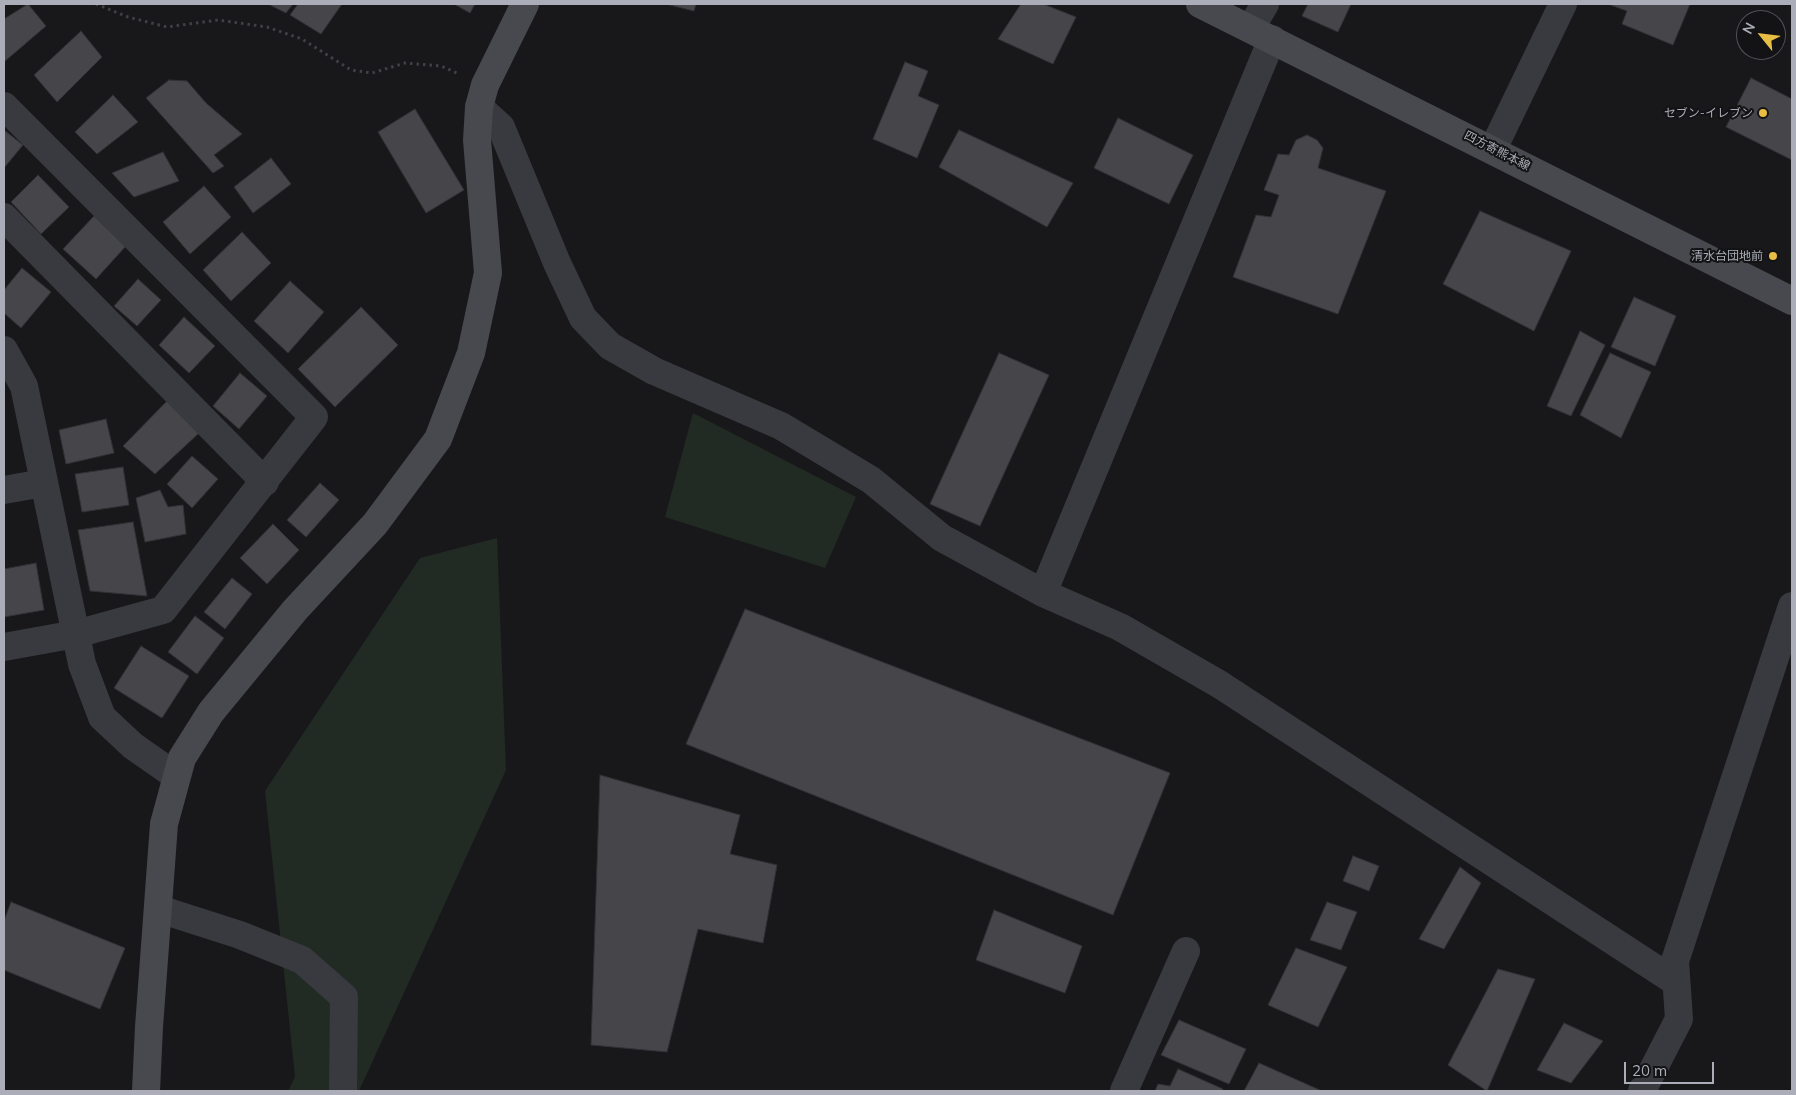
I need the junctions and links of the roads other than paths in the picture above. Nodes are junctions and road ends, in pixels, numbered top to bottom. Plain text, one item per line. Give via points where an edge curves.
1 (525, 4) edge
2 (1200, 4) edge
3 (1265, 4) edge
4 (1563, 4) edge
5 (1262, 34) junction
6 (482, 96) junction
7 (4, 106) edge
8 (1493, 149) junction
9 (4, 217) edge
10 (1792, 301) edge
11 (4, 350) edge
12 (265, 482) junction
13 (44, 483) junction
14 (4, 490) edge
15 (1043, 593) junction
16 (1792, 606) edge
17 (76, 634) junction
18 (4, 647) edge
19 (176, 776) junction
20 (158, 909) junction
21 (1186, 951) dead end
22 (1676, 982) junction
23 (146, 1091) edge
24 (343, 1091) edge
25 (1124, 1091) edge
26 (1642, 1091) edge

1 - 6 street
2 - 5 street, 四方寄熊本線
3 - 5 street
4 - 8 street
5 - 8 street, 四方寄熊本線
5 - 15 street
6 - 15 street via 501,127 583,318 610,346 654,371 781,426 871,480 942,538
6 - 19 street via 477,140 488,273 471,353 438,439 375,524 296,610 211,712 182,758
7 - 12 street via 314,417
8 - 10 street, 四方寄熊本線
9 - 12 street
11 - 13 street via 24,386
12 - 17 street via 163,610
13 - 14 street
13 - 17 street
15 - 22 street via 1120,627 1219,684
16 - 22 street via 1675,961
17 - 18 street
17 - 19 street via 82,664 102,717 133,746
19 - 20 street via 164,824
20 - 23 street
20 - 24 street via 240,935 302,960 344,997
21 - 25 street
22 - 26 street via 1679,1019

